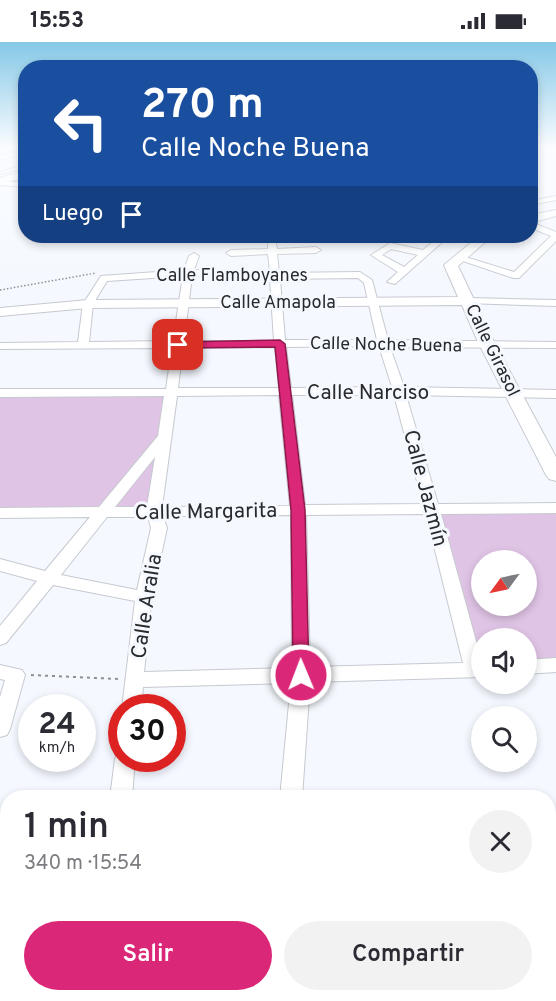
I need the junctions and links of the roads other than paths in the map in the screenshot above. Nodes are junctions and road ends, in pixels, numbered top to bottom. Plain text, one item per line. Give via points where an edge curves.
1 (556, 198) edge
2 (538, 202) edge
3 (556, 213) edge
4 (538, 217) edge
5 (538, 228) edge
6 (556, 236) edge
7 (436, 243) edge
8 (477, 243) edge
9 (273, 248) junction
10 (316, 250) dead end
11 (231, 253) dead end
12 (424, 253) junction
13 (194, 256) dead end
14 (459, 258) junction
15 (404, 271) junction
16 (188, 273) junction
17 (360, 275) joint
18 (275, 276) junction
19 (392, 282) dead end
20 (469, 301) junction
21 (375, 302) junction
22 (184, 303) junction
23 (277, 303) junction
24 (556, 303) edge
25 (88, 304) junction
26 (0, 312) edge
27 (383, 343) junction
28 (280, 344) junction
29 (82, 345) junction
30 (178, 345) junction
31 (556, 345) edge
32 (0, 346) edge
33 (489, 346) junction
34 (399, 390) junction
35 (171, 391) junction
36 (287, 392) junction
37 (0, 393) edge
38 (514, 394) junction
39 (556, 394) edge
40 (165, 436) junction
41 (556, 475) edge
42 (556, 508) edge
43 (432, 509) junction
44 (298, 510) junction
45 (102, 512) junction
46 (154, 512) junction
47 (0, 513) edge
48 (0, 565) edge
49 (48, 578) junction
50 (144, 597) junction
51 (0, 638) edge
52 (471, 646) edge
53 (556, 665) edge
54 (537, 666) edge
55 (471, 670) edge
56 (8, 673) edge
57 (301, 675) junction
58 (134, 680) junction
59 (132, 694) edge
60 (0, 729) edge
61 (123, 772) edge
62 (121, 790) edge
63 (292, 790) edge

1 - 2 street
3 - 4 street
5 - 6 street
6 - 14 street via 516,276
7 - 12 street
8 - 14 street
9 - 10 street
9 - 11 street
9 - 18 street
12 - 15 street
12 - 15 street via 390,246 376,255
13 - 16 street, Calle Aralia
14 - 20 street, Calle Girasol via 451,265
15 - 19 street
16 - 18 street, Calle Flamboyanes
16 - 22 street, Calle Aralia
16 - 25 street, Calle Flamboyanes via 104,278
17 - 18 street, Calle Flamboyanes
17 - 21 street, Calle Jazmín via 369,282
18 - 23 street
20 - 21 street, Calle Amapola
20 - 24 street, Calle Amapola
20 - 33 street, Calle Girasol
21 - 23 street, Calle Amapola
21 - 27 street, Calle Jazmín
22 - 23 street, Calle Amapola
22 - 25 street, Calle Amapola
22 - 30 street, Calle Aralia
23 - 28 street
25 - 26 street, Calle Amapola
25 - 29 street
27 - 28 street, Calle Noche Buena
27 - 33 street, Calle Noche Buena
27 - 34 street, Calle Jazmín
28 - 30 street, Calle Noche Buena
28 - 36 street
29 - 30 street, Calle Noche Buena
29 - 32 street, Calle Noche Buena
30 - 35 street, Calle Aralia
31 - 33 street, Calle Noche Buena
33 - 38 street, Calle Girasol
34 - 36 street, Calle Narciso
34 - 38 street, Calle Narciso
34 - 43 street, Calle Jazmín
35 - 36 street, Calle Narciso
35 - 37 street, Calle Narciso
35 - 40 street, Calle Aralia
36 - 44 street
38 - 39 street, Calle Narciso
38 - 41 street, Calle Girasol
40 - 45 street
40 - 46 street, Calle Aralia
42 - 43 street, Calle Margarita
43 - 44 street, Calle Margarita
43 - 52 street, Calle Jazmín
44 - 46 street, Calle Margarita
44 - 57 street
45 - 46 street, Calle Margarita
45 - 47 street, Calle Margarita
45 - 49 street
46 - 50 street, Calle Aralia via 159,528
48 - 49 street
49 - 50 street
49 - 51 street
50 - 58 street, Calle Aralia
53 - 54 street
55 - 57 street
56 - 60 street
57 - 58 street
57 - 63 street
58 - 59 street, Calle Aralia
61 - 62 street

